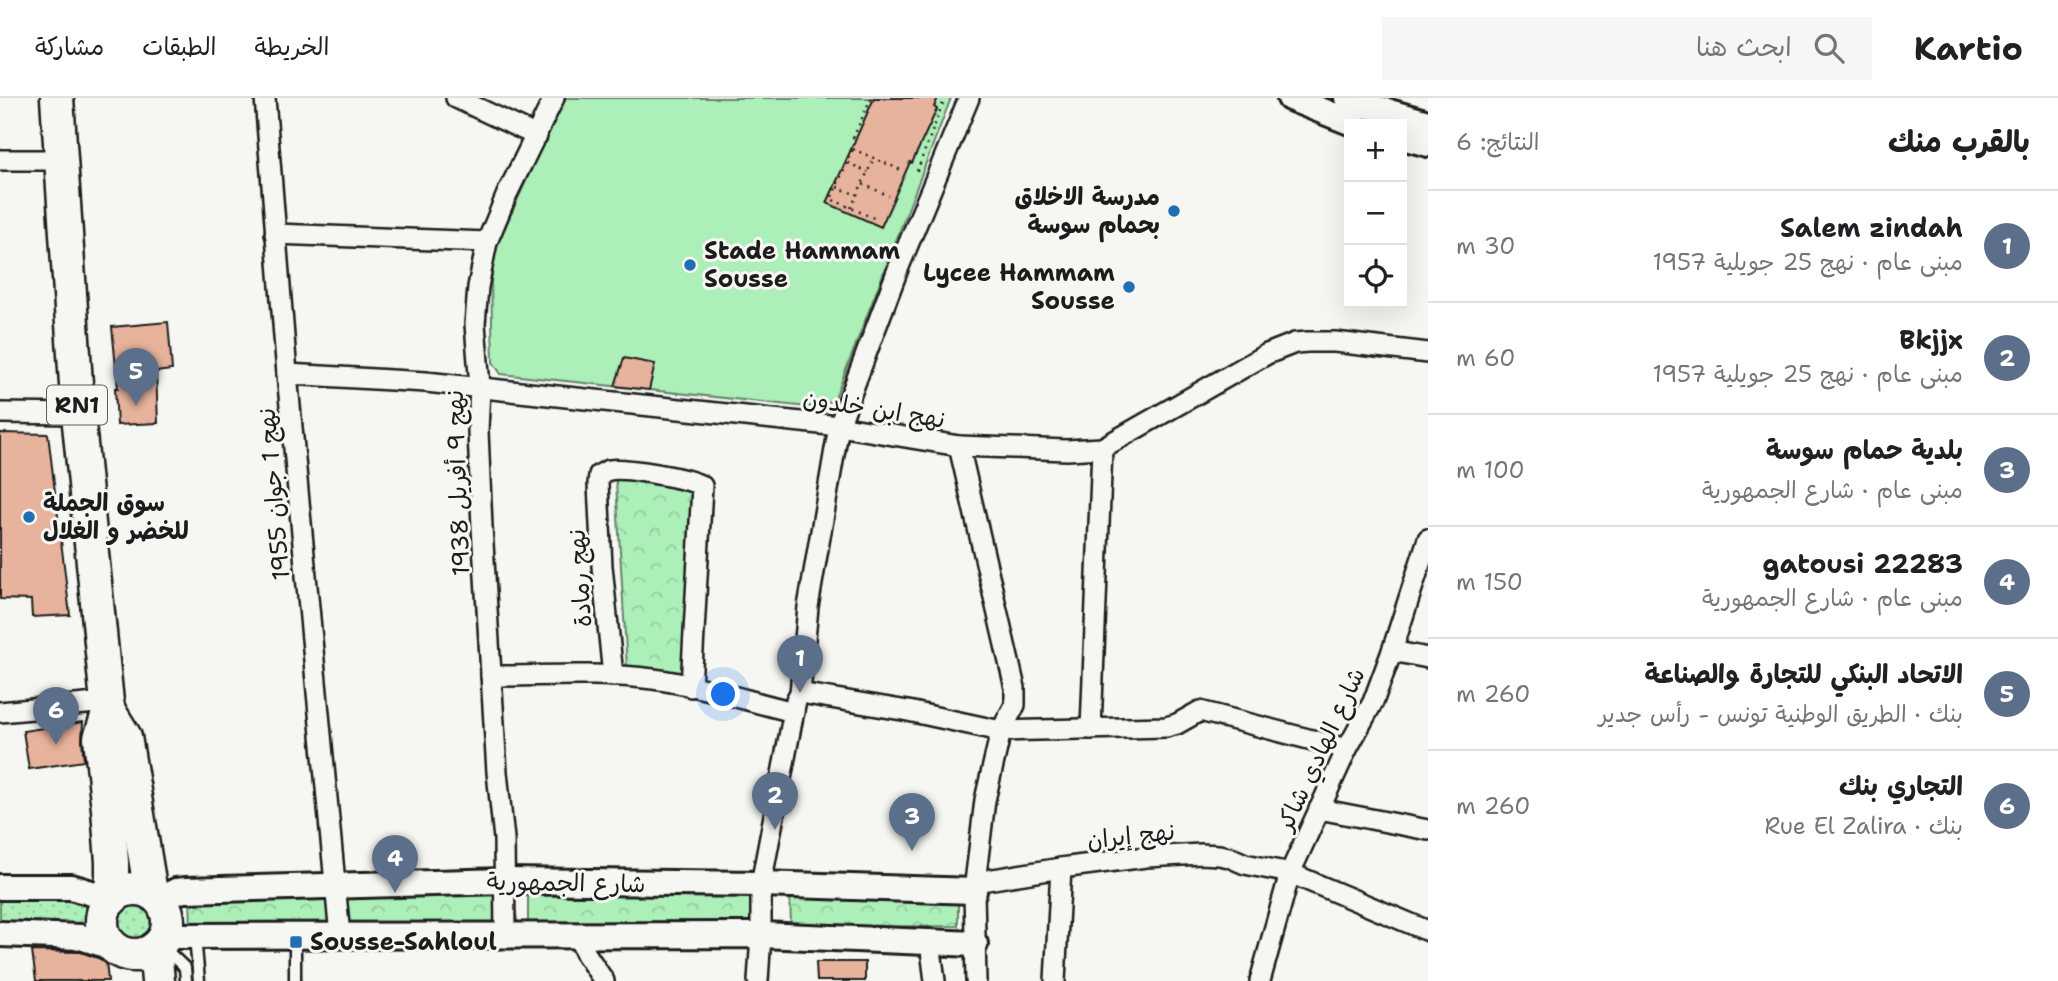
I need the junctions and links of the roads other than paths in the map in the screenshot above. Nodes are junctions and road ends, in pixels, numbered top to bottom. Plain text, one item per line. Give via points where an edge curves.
1 (57, 98) edge
2 (265, 98) edge
3 (456, 98) edge
4 (554, 98) edge
5 (969, 98) edge
6 (1290, 98) edge
7 (1360, 107) edge
8 (1428, 123) edge
9 (537, 136) junction
10 (1407, 138) edge
11 (1428, 144) edge
12 (0, 160) edge
13 (59, 160) junction
14 (275, 234) junction
15 (487, 242) junction
16 (1428, 353) edge
17 (287, 374) junction
18 (480, 387) junction
19 (0, 413) edge
20 (78, 414) junction
21 (839, 426) junction
22 (960, 446) junction
23 (1102, 448) junction
24 (1428, 539) edge
25 (1392, 650) junction
26 (1428, 658) edge
27 (491, 676) junction
28 (612, 676) junction
29 (691, 687) junction
30 (800, 693) junction
31 (108, 706) junction
32 (0, 712) edge
33 (794, 712) junction
34 (1091, 729) junction
35 (1001, 731) junction
36 (1347, 749) junction
37 (1319, 809) junction
38 (1428, 830) edge
39 (1061, 868) junction
40 (1290, 873) junction
41 (505, 881) junction
42 (761, 884) junction
43 (336, 886) junction
44 (0, 887) edge
45 (975, 887) junction
46 (155, 896) junction
47 (112, 899) junction
48 (1428, 931) edge
49 (0, 934) edge
50 (295, 935) junction
51 (577, 935) junction
52 (761, 935) junction
53 (340, 936) junction
54 (505, 936) junction
55 (930, 943) junction
56 (975, 944) junction
57 (150, 950) edge
58 (596, 977) edge
59 (159, 981) edge
60 (186, 981) edge
61 (200, 981) edge
62 (295, 981) edge
63 (758, 981) edge
64 (935, 981) edge
65 (976, 981) edge
66 (1055, 981) edge
67 (1259, 981) edge

1 - 13 main road, RN1
2 - 14 street, نهج 1 جوان 1955
3 - 9 street
4 - 9 street, نهج 9 أفريل 1938
5 - 21 street
6 - 7 street
7 - 8 street
9 - 15 street, نهج 9 أفريل 1938
10 - 11 street
12 - 13 street
13 - 20 main road, RN1
14 - 15 street
14 - 17 street, نهج 1 جوان 1955
15 - 18 street, نهج 9 أفريل 1938 via 475,324
16 - 23 street, نهج ابن خلدون via 1335,342 1295,343 1267,354
17 - 18 street, نهج ابن خلدون
17 - 43 street, نهج 1 جوان 1955
18 - 21 street, نهج ابن خلدون
18 - 27 street, نهج 9 أفريل 1938
19 - 20 street
20 - 31 main road, RN1
21 - 22 street, نهج ابن خلدون
21 - 30 street via 808,607
22 - 23 street, نهج ابن خلدون
22 - 35 street via 1015,688 1015,705
23 - 34 street
24 - 25 street, شارع الهادي شاكر
25 - 26 street
25 - 36 street, شارع الهادي شاكر via 1373,702
27 - 28 street
27 - 41 street, نهج 9 أفريل 1938
28 - 29 street
28 - 29 street, نهج رمادة via 598,484 599,475 617,470 702,486
29 - 33 street
30 - 33 street
30 - 35 street
31 - 32 street
31 - 46 main road, RN1 via 125,737
31 - 47 main road, RN1 via 100,737
33 - 42 street
34 - 35 street
34 - 36 street via 1166,727 1200,711
35 - 45 street via 985,800
36 - 37 street, شارع الهادي شاكر
37 - 38 street
37 - 40 street, شارع الهادي شاكر
39 - 40 street, نهج إيران via 1201,854
39 - 45 street, نهج إيران
39 - 66 street
40 - 48 street, نهج إيران
40 - 67 street, شارع الهادي شاكر
41 - 42 street, شارع الجمهورية
41 - 43 street, شارع الجمهورية
41 - 54 street, نهج 9 أفريل 1938
42 - 45 street, شارع الجمهورية
42 - 52 street
43 - 46 street, شارع الجمهورية via 186,890
43 - 53 street, نهج 1 جوان 1955
44 - 47 street via 71,887
45 - 56 street
46 - 47 main road via 131,890
46 - 57 main road, RN1 via 165,907 168,927
47 - 57 main road, RN1 via 103,918 107,940
49 - 57 street, شارع الجمهورية via 81,937
50 - 53 street, شارع الجمهورية
50 - 57 street, شارع الجمهورية
50 - 62 lane
51 - 52 street, شارع الجمهورية
51 - 54 street, شارع الجمهورية
51 - 58 street
52 - 55 street, شارع الجمهورية
52 - 63 street
53 - 54 street, شارع الجمهورية
55 - 56 street, شارع الجمهورية
55 - 64 street
56 - 65 street
57 - 59 main road, RN1
57 - 60 lane via 185,968
57 - 61 lane

